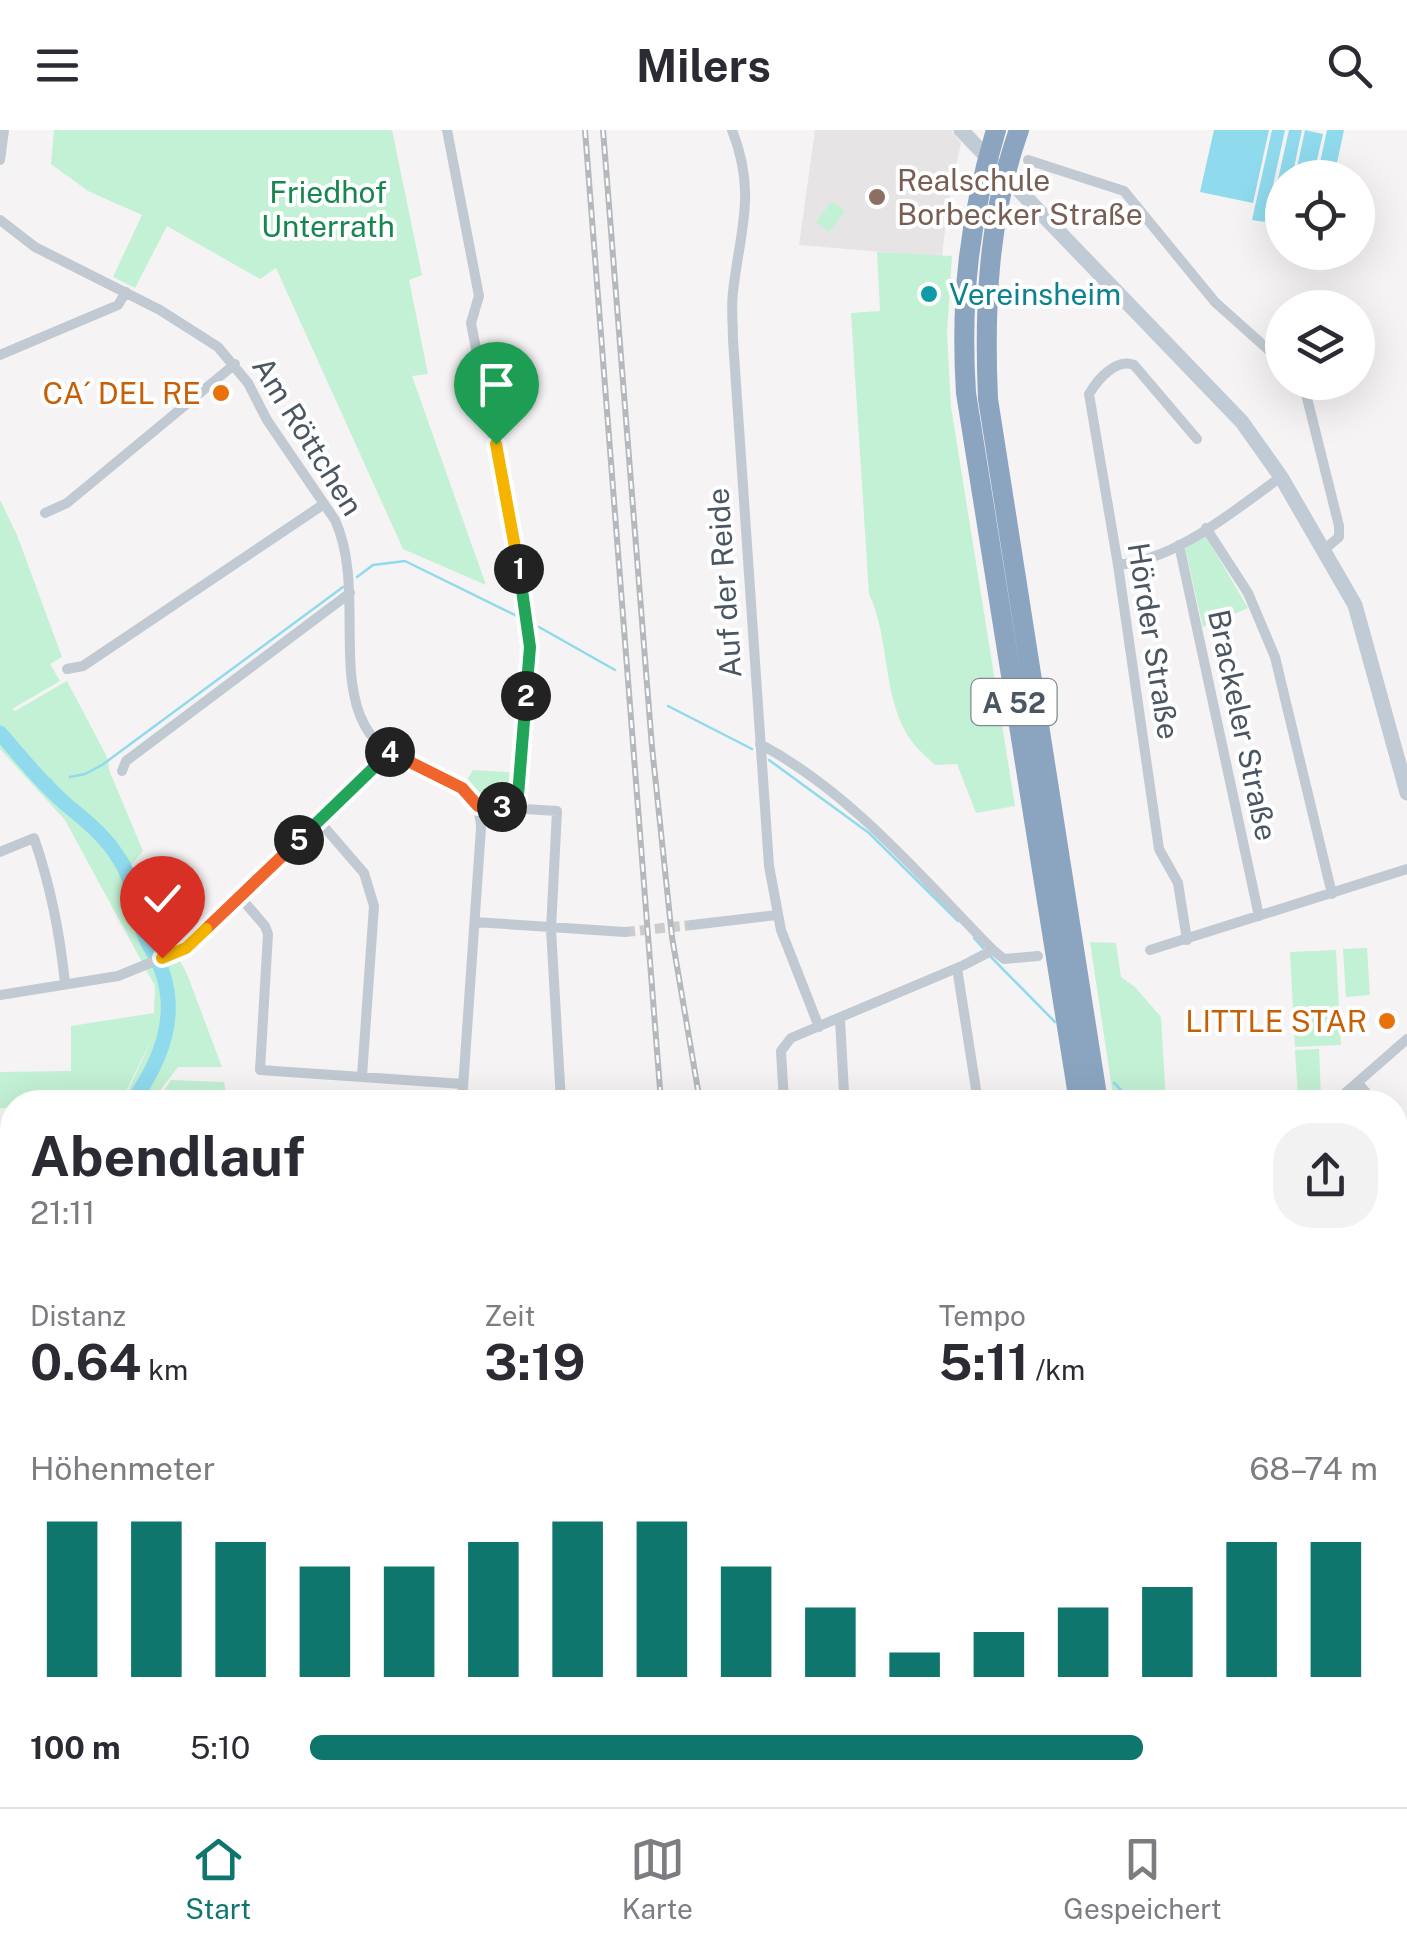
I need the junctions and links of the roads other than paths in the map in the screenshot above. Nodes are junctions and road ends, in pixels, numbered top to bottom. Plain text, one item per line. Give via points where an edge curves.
1 (4, 130) edge
2 (448, 130) edge
3 (732, 130) edge
4 (961, 130) edge
5 (996, 130) edge
6 (1020, 130) edge
7 (0, 160) edge
8 (1028, 160) dead end
9 (0, 220) edge
10 (126, 292) junction
11 (1265, 347) edge
12 (0, 355) edge
13 (235, 364) junction
14 (1307, 400) edge
15 (1196, 439) dead end
16 (1281, 477) junction
17 (324, 504) junction
18 (45, 513) dead end
19 (1206, 528) junction
20 (1179, 545) junction
21 (1325, 549) junction
22 (1118, 565) junction
23 (350, 594) junction
24 (67, 669) dead end
25 (760, 744) junction
26 (390, 752) junction
27 (122, 770) dead end
28 (1407, 793) edge
29 (478, 806) junction
30 (517, 808) junction
31 (320, 820) junction
32 (0, 852) edge
33 (1407, 869) edge
34 (1332, 894) junction
35 (240, 897) junction
36 (776, 915) junction
37 (1259, 916) junction
38 (475, 922) junction
39 (692, 925) tunnel mouth
40 (551, 929) junction
41 (625, 932) tunnel mouth
42 (1187, 940) junction
43 (993, 950) junction
44 (1150, 950) dead end
45 (1038, 956) dead end
46 (162, 958) dead end
47 (150, 963) dead end
48 (957, 968) junction
49 (65, 984) junction
50 (0, 995) edge
51 (840, 1019) junction
52 (818, 1026) junction
53 (1407, 1039) edge
54 (362, 1076) junction
55 (1358, 1083) junction
56 (464, 1084) junction
57 (463, 1090) edge
58 (560, 1090) edge
59 (784, 1090) edge
60 (844, 1090) edge
61 (976, 1090) edge
62 (1077, 1090) edge
63 (1096, 1090) edge
64 (1350, 1090) edge
65 (1364, 1090) edge

1 - 7 street
2 - 30 street via 479,296 470,323 528,617
3 - 25 street, Auf der Reide via 746,172 733,340
4 - 16 main road via 1242,422
5 - 62 highway, A 52 via 968,248 966,393
6 - 63 highway, A 52 via 990,258 988,399
8 - 11 street via 1124,191 1215,302
9 - 10 street, Am Röttchen via 35,247
10 - 12 street via 118,305
10 - 13 street, Am Röttchen via 206,338
13 - 17 street, Am Röttchen
13 - 18 street via 67,504
14 - 21 street via 1338,526 1338,537
15 - 22 street, Hörder Straße via 1134,366 1117,365 1094,385 1088,401
16 - 19 street
16 - 21 main road
17 - 23 street, Am Röttchen via 342,536
17 - 24 street via 83,666
19 - 20 street
19 - 34 street via 1248,594 1275,657
20 - 22 street
20 - 37 street, Brackeler Straße
21 - 28 main road via 1363,626
22 - 42 street, Hörder Straße via 1159,850 1178,882
23 - 26 street, Am Röttchen via 358,711
23 - 27 street
25 - 36 street, Auf der Reide
25 - 43 street via 833,793
26 - 29 street, Am Röttchen via 462,788
26 - 31 street
29 - 30 street
29 - 38 street
30 - 40 street via 557,811
31 - 35 street
31 - 54 street via 364,873 374,906
32 - 49 street via 34,838 54,904
33 - 34 street
34 - 37 street
35 - 46 street via 186,948
35 - 54 street via 268,934 260,1070
36 - 39 street
36 - 52 street, Auf der Reide
37 - 42 street
38 - 40 street
38 - 56 street
40 - 41 street
40 - 58 street
42 - 44 street
43 - 45 street via 1004,959
43 - 48 street
47 - 49 street
48 - 51 street
48 - 61 street
49 - 50 street
51 - 52 street
51 - 60 street
52 - 59 street via 782,1047
53 - 55 street
54 - 56 street
55 - 64 street
55 - 65 street
56 - 57 street

